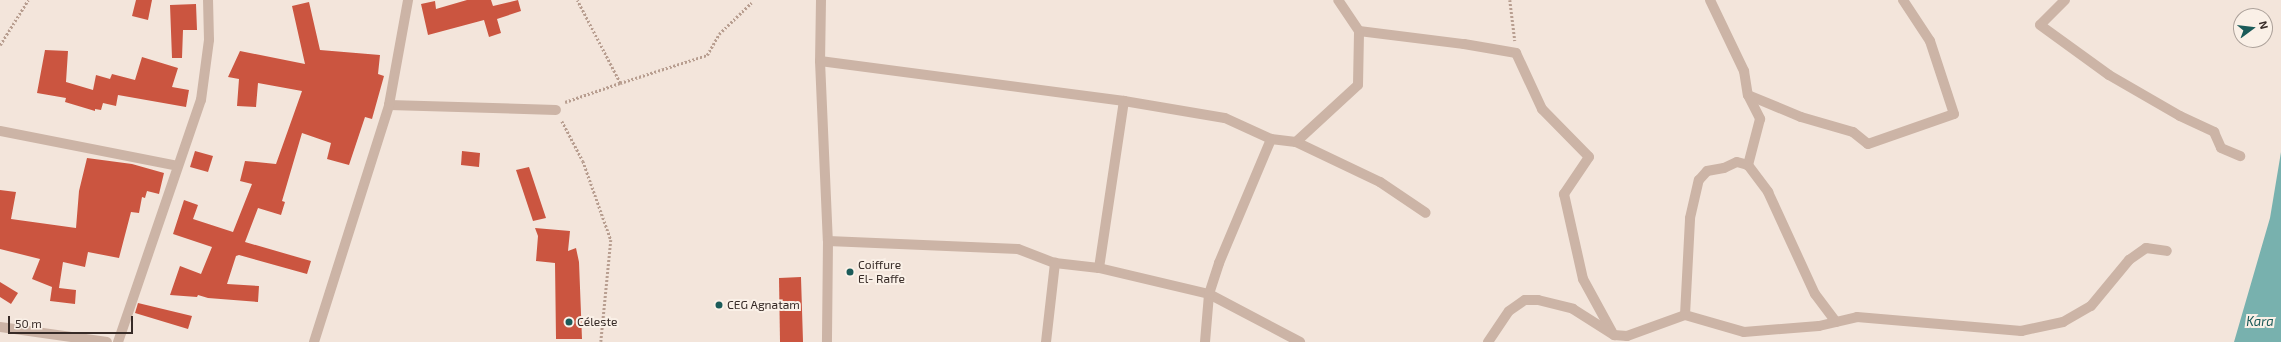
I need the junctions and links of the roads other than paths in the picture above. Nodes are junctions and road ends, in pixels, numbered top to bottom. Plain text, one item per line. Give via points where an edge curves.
1 (208, 0) edge
2 (408, 0) edge
3 (821, 0) edge
4 (1338, 0) edge
5 (1710, 0) edge
6 (1903, 0) edge
7 (2065, 0) edge
8 (1359, 31) junction
9 (820, 61) junction
10 (1748, 96) junction
11 (1124, 101) junction
12 (389, 105) junction
13 (556, 110) road end
14 (0, 131) edge
15 (1271, 139) junction
16 (1296, 142) junction
17 (2240, 156) dead end
18 (1748, 165) junction
19 (178, 166) junction
20 (1426, 213) dead end
21 (828, 241) junction
22 (2167, 251) dead end
23 (1055, 263) junction
24 (1099, 268) junction
25 (1209, 294) junction
26 (1685, 315) junction
27 (1836, 322) junction
28 (0, 327) edge
29 (1614, 335) junction
30 (107, 342) edge
31 (118, 342) edge
32 (314, 342) edge
33 (827, 342) edge
34 (1046, 342) edge
35 (1205, 342) edge
36 (1300, 342) edge
37 (1488, 342) edge

1 - 19 street via 209,40 201,100
2 - 12 street
3 - 9 street
4 - 8 street
5 - 10 street via 1744,72
6 - 10 street via 1930,41 1954,114 1868,144 1853,132 1801,117
7 - 17 street via 2040,25 2109,75 2180,116 2214,132 2221,148
8 - 16 street via 1358,85
8 - 29 street via 1516,53 1542,108 1561,131 1589,157 1564,194 1583,279
9 - 11 street
9 - 21 street
10 - 18 street via 1760,119
11 - 15 street via 1225,118
11 - 24 street
12 - 13 street
12 - 32 street
14 - 19 street
15 - 16 street
15 - 25 street via 1219,263
16 - 20 street via 1380,182
18 - 26 street via 1737,162 1724,168 1707,171 1699,180 1690,218
18 - 27 street via 1768,192 1815,294
19 - 31 street
21 - 23 street via 1018,249
21 - 33 street
22 - 27 street via 2146,248 2129,260 2091,306 2063,322 2021,331 1857,317
23 - 24 street
23 - 34 street
24 - 25 street
25 - 35 street
25 - 36 street
26 - 27 street via 1744,332
26 - 29 street via 1627,336
28 - 30 street
29 - 37 street via 1573,309 1554,302 1525,300 1509,311

